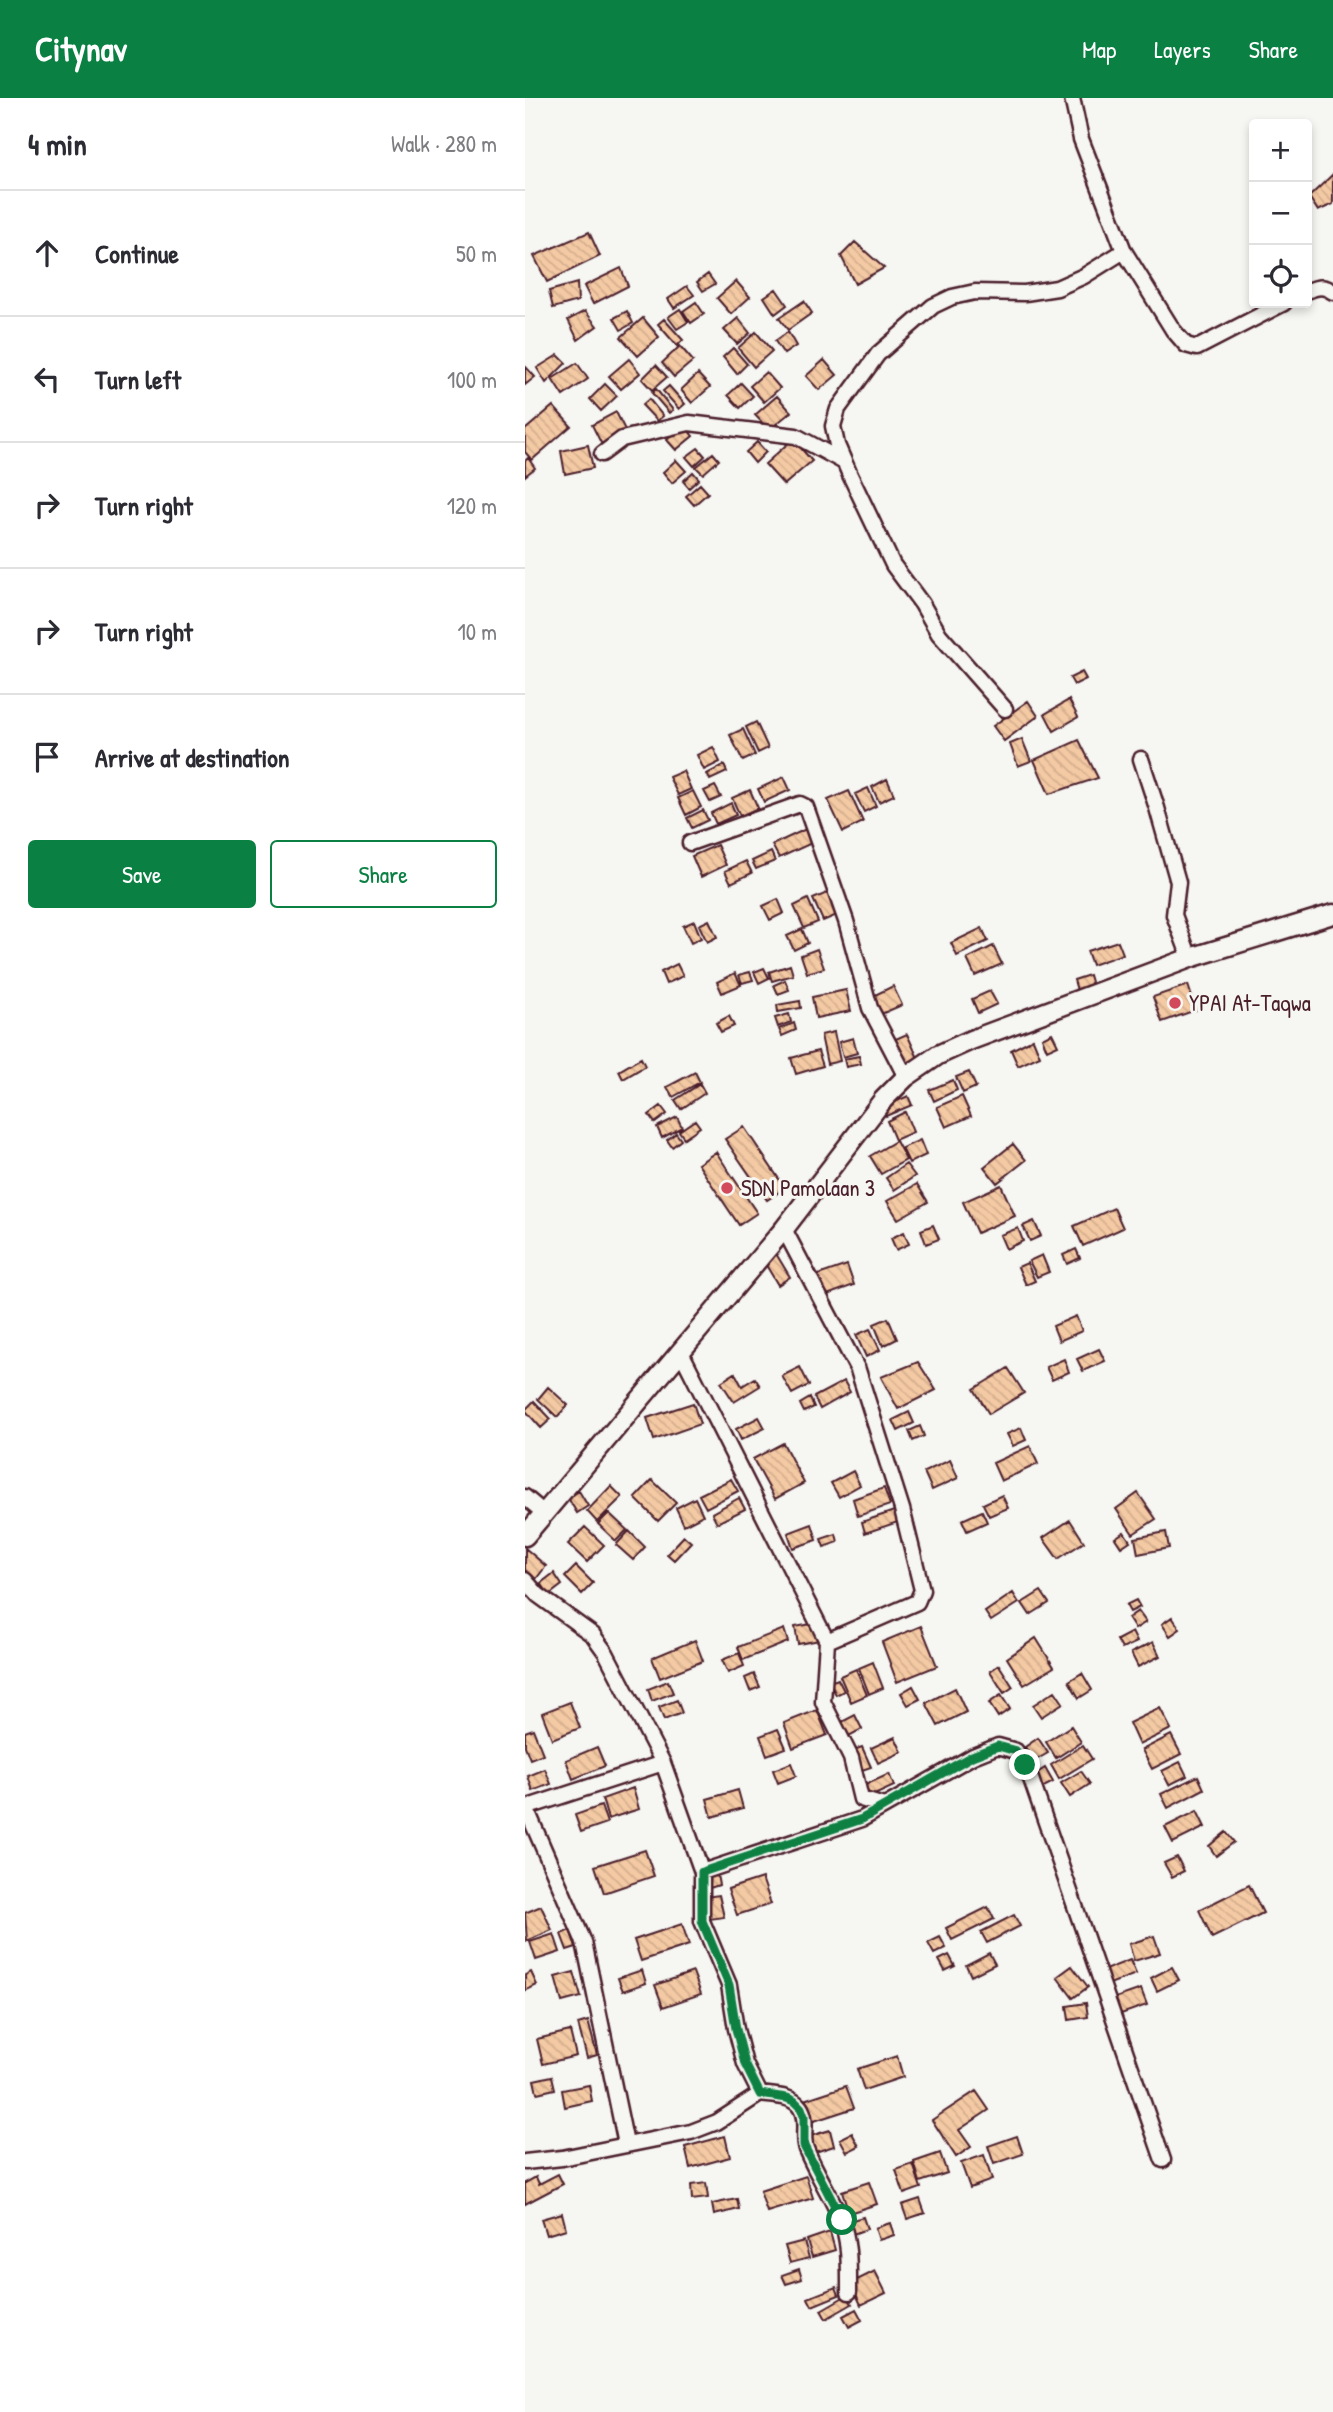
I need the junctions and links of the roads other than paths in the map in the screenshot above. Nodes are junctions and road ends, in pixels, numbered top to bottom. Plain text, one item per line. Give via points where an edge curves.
1 (1072, 98) edge
2 (1124, 251) junction
3 (1312, 289) edge
4 (1333, 292) edge
5 (1274, 308) edge
6 (602, 454) dead end
7 (844, 461) junction
8 (1005, 709) dead end
9 (1141, 759) dead end
10 (690, 844) dead end
11 (1333, 914) edge
12 (1190, 958) junction
13 (906, 1077) junction
14 (784, 1229) junction
15 (680, 1350) junction
16 (525, 1497) edge
17 (544, 1513) junction
18 (525, 1536) edge
19 (525, 1580) edge
20 (827, 1641) junction
21 (663, 1763) junction
22 (884, 1806) junction
23 (525, 1808) edge
24 (702, 1872) junction
25 (760, 2094) junction
26 (626, 2144) junction
27 (1163, 2160) dead end
28 (525, 2162) edge
29 (849, 2292) dead end

1 - 2 street via 1080,139
2 - 5 street via 1186,345 1197,348
2 - 7 street via 1057,288 975,292 933,306 878,354 838,409 833,426
3 - 4 street
6 - 7 street via 622,439 688,423 796,436
7 - 8 street via 893,565 939,634
9 - 12 street via 1178,882 1174,915
10 - 13 street via 800,804 806,807 846,921 870,1008
11 - 12 street
12 - 13 street via 971,1040
13 - 14 street via 862,1124
14 - 15 street
14 - 20 street via 858,1370 922,1590 918,1602
15 - 17 street
15 - 20 street
16 - 17 street
17 - 18 street
19 - 21 street via 593,1636
20 - 22 street via 823,1702 851,1758 861,1799
21 - 23 street
21 - 24 street
22 - 24 street via 862,1819
22 - 27 street via 972,1756 998,1746 1016,1751
23 - 26 street via 584,1942
24 - 25 street via 702,1921 729,1985 745,2064
25 - 26 street via 704,2127
25 - 29 street via 794,2101 804,2116 804,2146 842,2220
26 - 28 street

